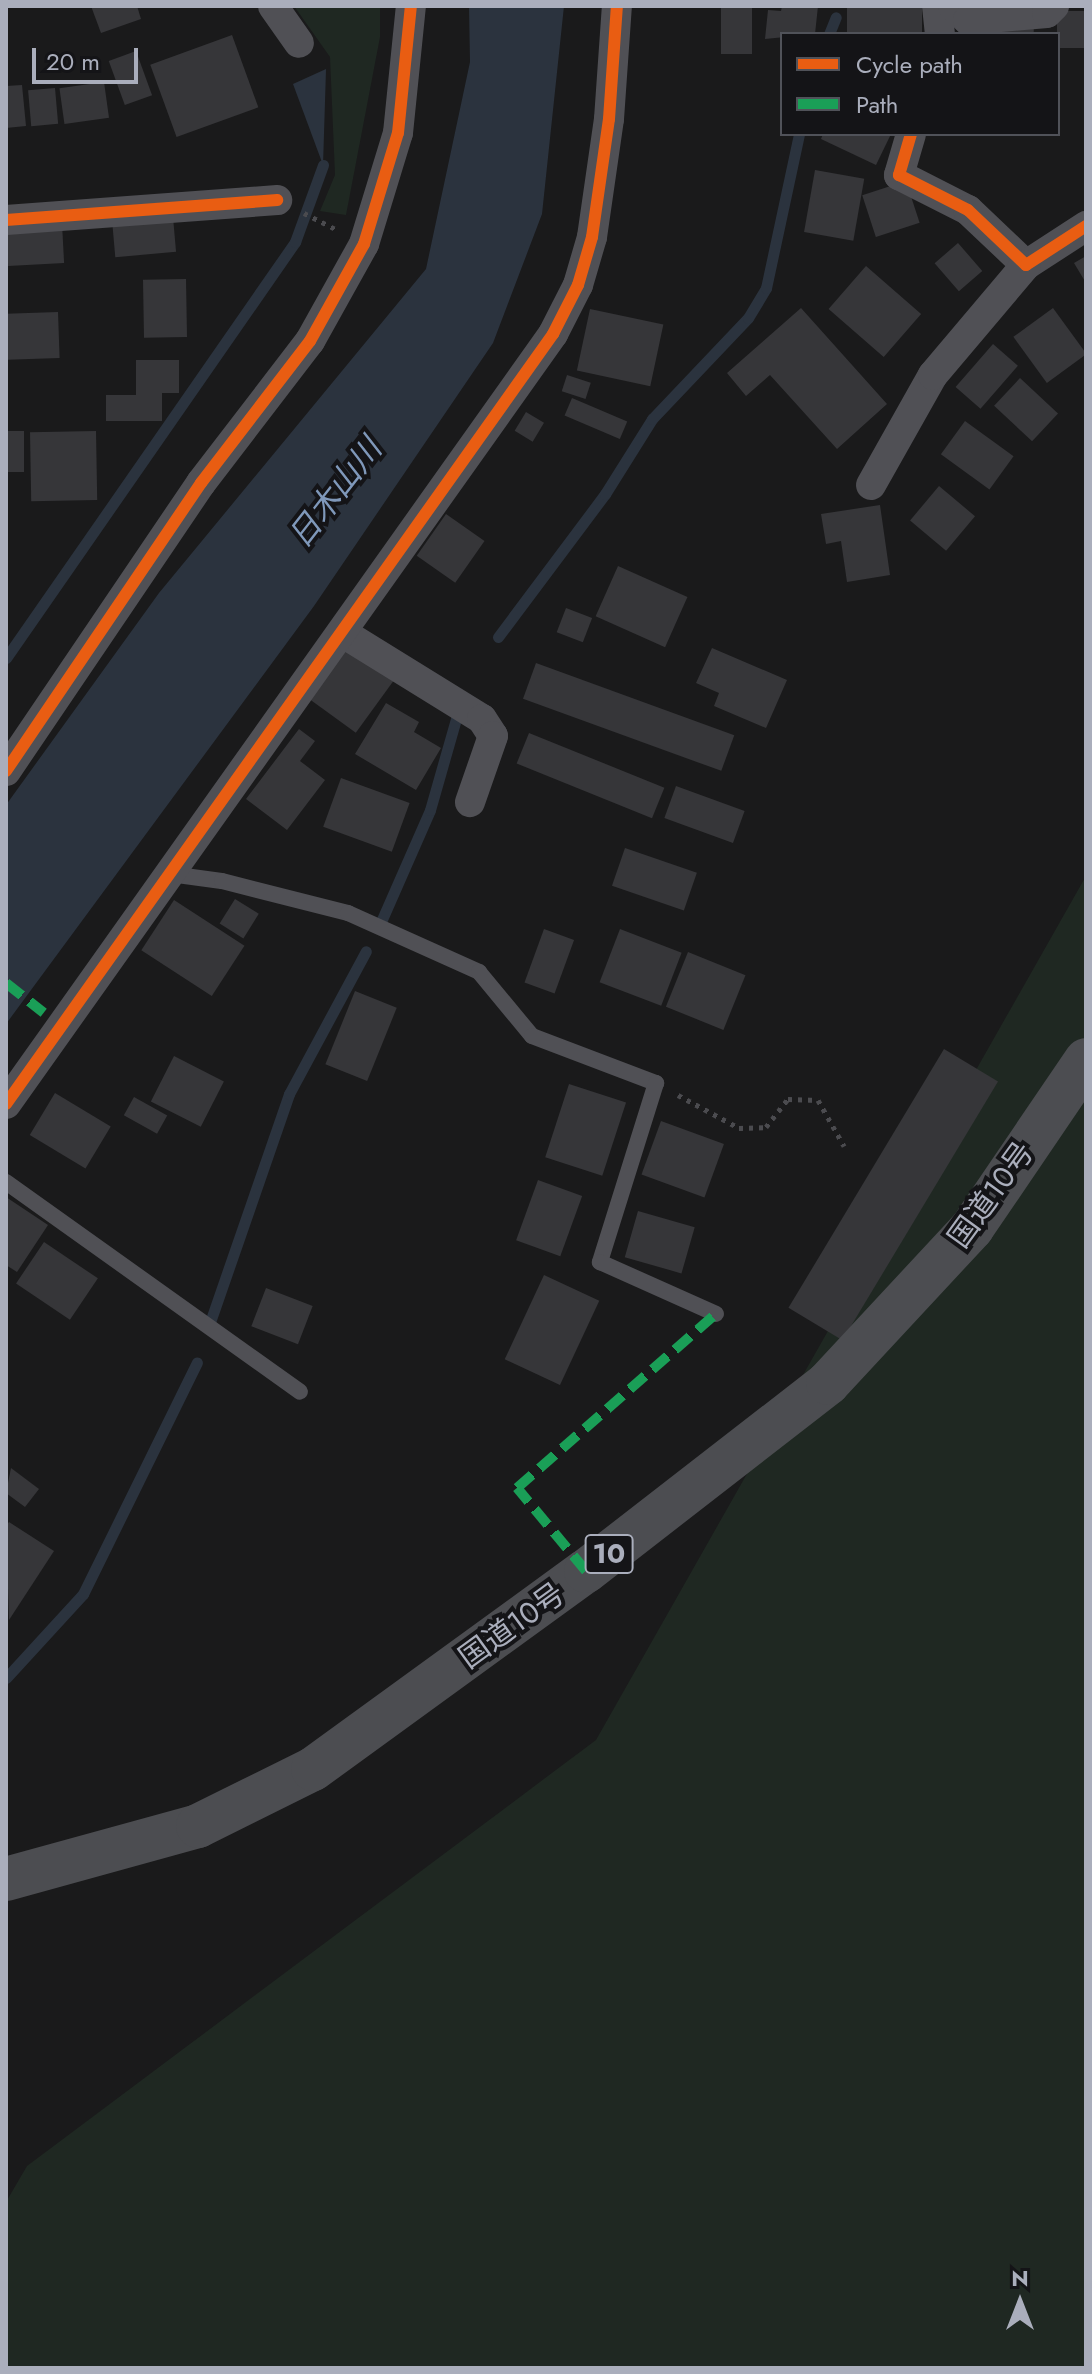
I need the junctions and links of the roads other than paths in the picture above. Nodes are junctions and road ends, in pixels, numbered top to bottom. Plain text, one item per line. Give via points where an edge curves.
1 (273, 6) edge
2 (411, 6) edge
3 (617, 6) edge
4 (937, 6) edge
5 (953, 6) edge
6 (1054, 6) edge
7 (940, 32) edge
8 (299, 43) dead end
9 (910, 136) edge
10 (277, 200) dead end
11 (6, 220) edge
12 (1086, 226) edge
13 (1026, 265) junction
14 (871, 485) dead end
15 (343, 633) junction
16 (6, 771) edge
17 (470, 802) dead end
18 (170, 874) junction
19 (1086, 1060) edge
20 (6, 1104) edge
21 (6, 1182) edge
22 (716, 1314) dead end
23 (300, 1392) dead end
24 (6, 1879) edge

1 - 8 street
2 - 16 street via 398,133 364,244 310,341 201,483
3 - 15 street via 609,119 592,237 578,285 496,420
4 - 7 street
5 - 6 street via 968,20 1047,13
9 - 13 street via 899,175 968,210
10 - 11 street
12 - 13 street
13 - 14 street via 933,375
15 - 17 street via 482,719 493,736
15 - 18 street
18 - 20 street
18 - 22 lane via 222,881 348,913 479,972 532,1036 656,1083 600,1262
19 - 24 highway, 国道10号 / 10 via 972,1228 828,1383 586,1571 313,1769 198,1826
21 - 23 lane

